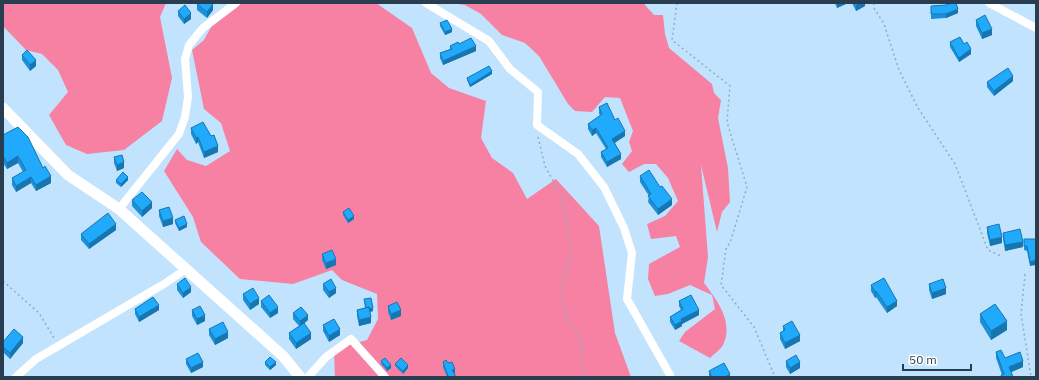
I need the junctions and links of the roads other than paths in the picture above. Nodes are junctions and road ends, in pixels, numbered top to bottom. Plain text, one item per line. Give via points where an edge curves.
1 (236, 3) edge
2 (426, 3) edge
3 (990, 3) edge
4 (1036, 28) edge
5 (3, 108) edge
6 (119, 209) junction
7 (186, 269) junction
8 (670, 375) dead end
9 (16, 377) edge
10 (300, 377) edge
11 (308, 377) edge
12 (384, 377) edge

1 - 6 street via 203,28 189,45 185,59 188,97 179,134
2 - 8 street via 489,41 510,69 538,92 537,125 578,154 604,187 624,228 632,253 627,300
3 - 4 street
5 - 6 street via 68,175
6 - 7 street
7 - 9 street via 36,359
7 - 10 street via 283,356
11 - 12 street via 326,357 351,339

